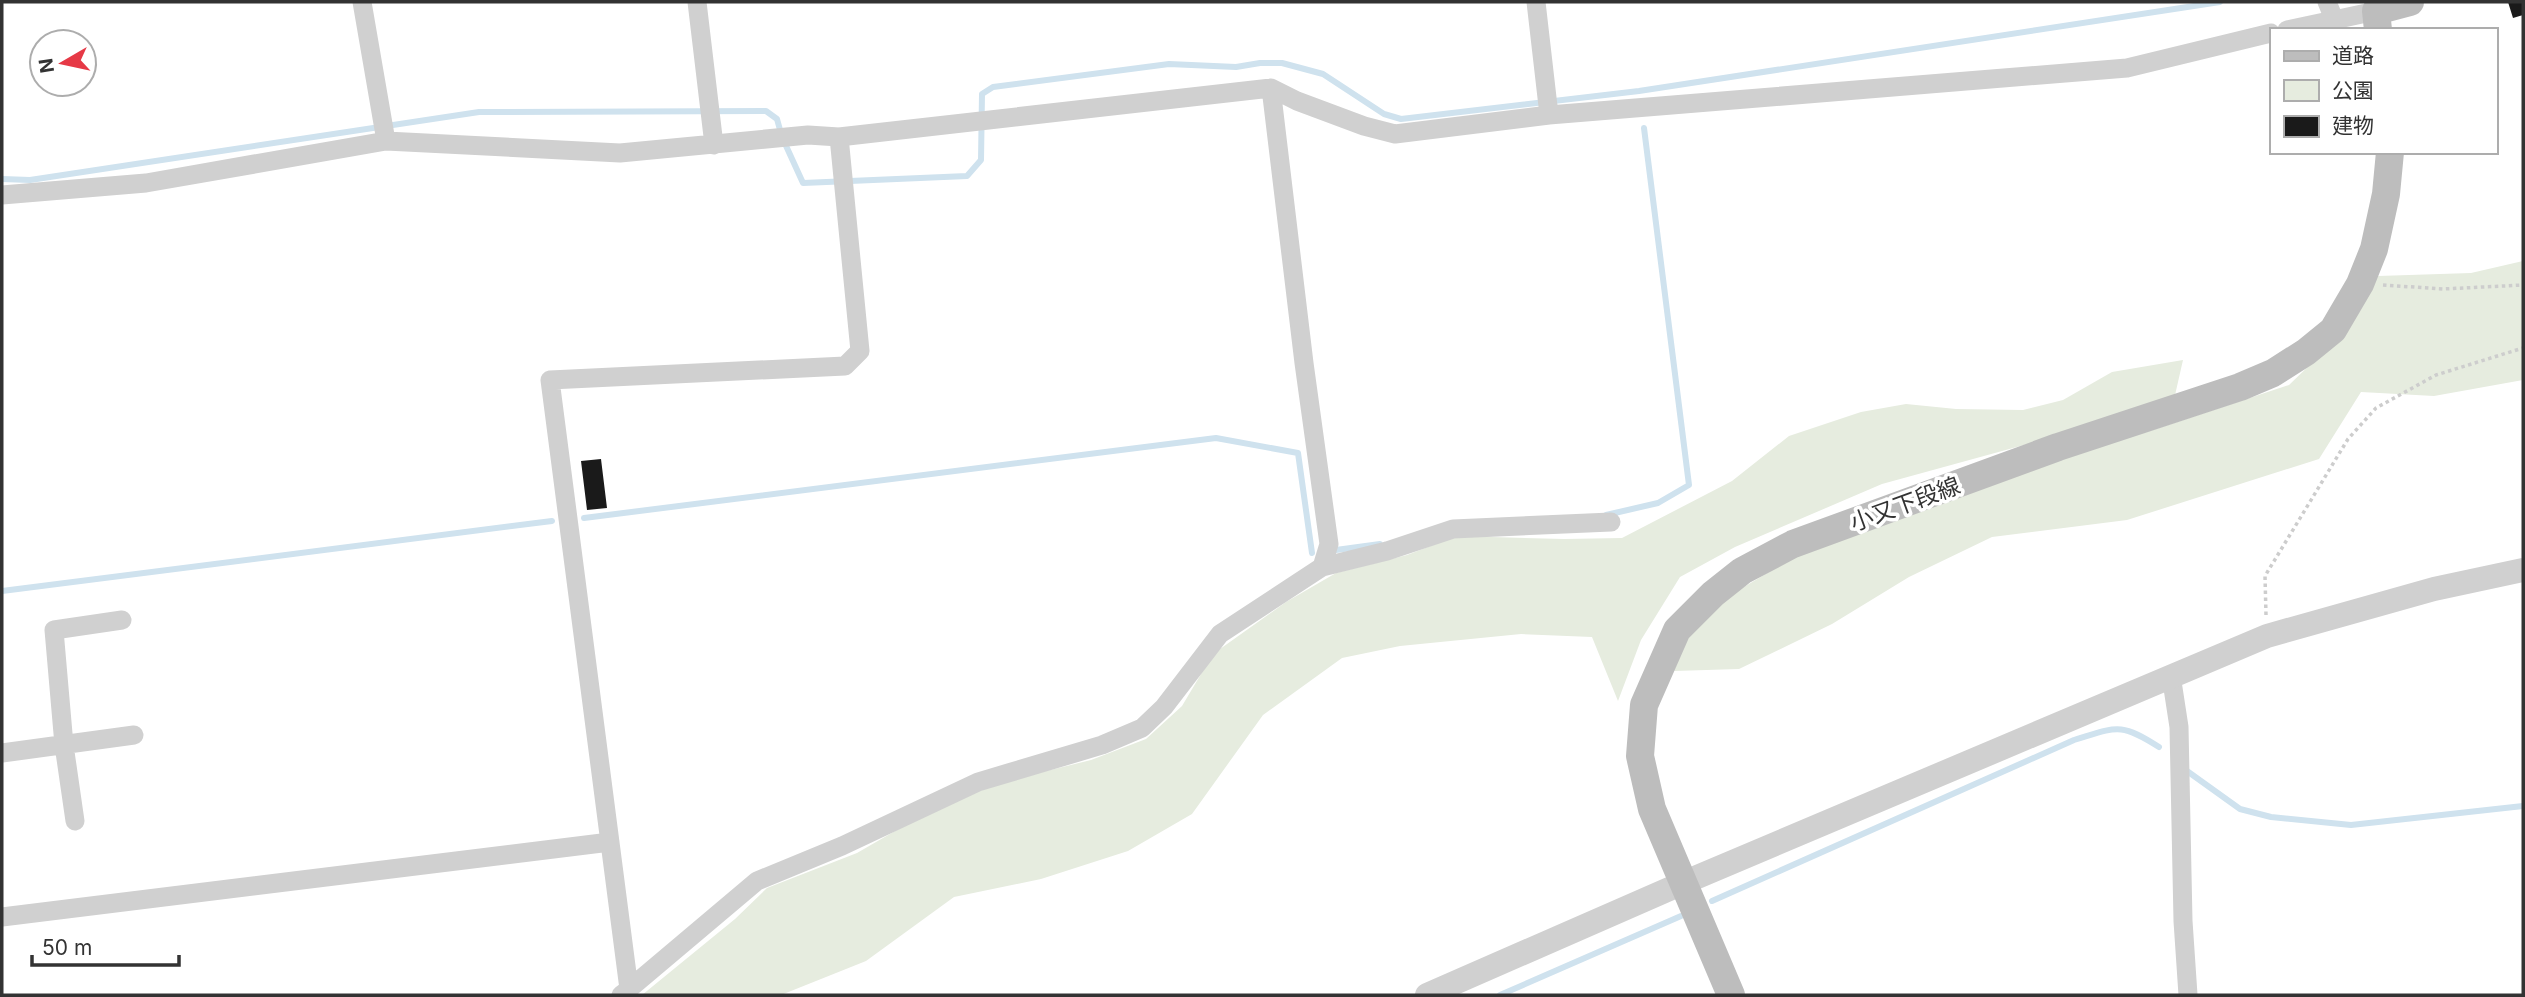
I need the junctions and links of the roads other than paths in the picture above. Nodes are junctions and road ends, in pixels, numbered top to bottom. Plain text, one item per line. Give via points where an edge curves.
1 (362, 2) edge
2 (697, 2) edge
3 (1536, 2) edge
4 (2410, 2) edge
5 (2330, 10) edge
6 (2377, 20) edge
7 (2291, 28) edge
8 (2270, 33) edge
9 (1270, 88) junction
10 (1549, 115) junction
11 (839, 137) junction
12 (386, 141) junction
13 (715, 145) junction
14 (2390, 154) edge
15 (2, 195) edge
16 (1611, 522) dead end
17 (1322, 567) junction
18 (2523, 570) edge
19 (122, 620) dead end
20 (2171, 675) junction
21 (134, 735) dead end
22 (64, 744) junction
23 (2, 753) edge
24 (75, 821) dead end
25 (610, 842) junction
26 (1683, 883) junction
27 (2, 917) edge
28 (625, 992) edge
29 (1427, 995) edge
30 (1731, 995) edge
31 (2188, 995) edge

1 - 12 street
2 - 13 street
3 - 10 street
4 - 6 main road
5 - 6 street
5 - 7 street
8 - 10 street via 2127,68
9 - 10 street via 1395,134
9 - 11 street
9 - 17 street via 1329,544
11 - 13 street via 808,135
11 - 25 street via 860,351 845,366 550,380
12 - 13 street via 621,153
12 - 15 street via 146,183
14 - 26 main road, 小又下段線 via 2374,249 2360,284 2333,330 2306,352 2240,387 2058,447 1793,544 1741,571 1677,631 1644,705 1640,756 1652,809
16 - 17 street via 1452,529
17 - 28 street via 1220,634 1164,707 1142,728 1102,745 978,782 757,881
18 - 20 street via 2434,589 2267,636
19 - 22 street via 54,631
20 - 26 street
20 - 31 street via 2179,727
21 - 22 street
22 - 23 street
22 - 24 street
25 - 27 street
25 - 28 street
26 - 29 street
26 - 30 main road, 小又下段線

